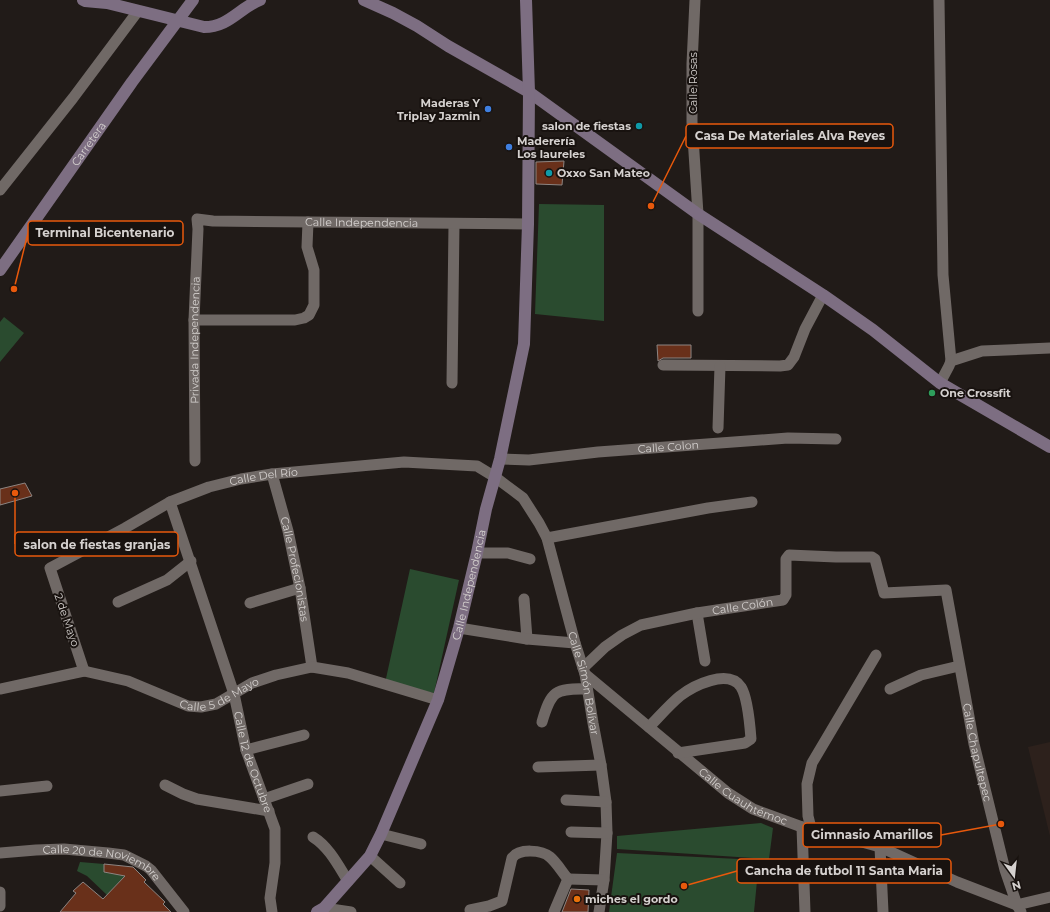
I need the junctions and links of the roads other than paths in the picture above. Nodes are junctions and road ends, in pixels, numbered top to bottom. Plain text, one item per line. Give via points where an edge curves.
1 (82, 0) edge
2 (193, 0) edge
3 (260, 0) edge
4 (364, 0) edge
5 (526, 0) edge
6 (694, 0) edge
7 (939, 0) edge
8 (106, 1) edge
9 (138, 11) junction
10 (178, 20) junction
11 (529, 92) junction
12 (0, 190) edge
13 (698, 214) junction
14 (197, 219) joint
15 (308, 222) junction
16 (454, 224) junction
17 (528, 224) junction
18 (0, 270) edge
19 (823, 295) junction
20 (698, 311) dead end
21 (194, 320) junction
22 (1050, 348) edge
23 (951, 361) junction
24 (663, 365) dead end
25 (720, 366) junction
26 (452, 383) dead end
27 (940, 383) junction
28 (718, 428) dead end
29 (836, 439) dead end
30 (1050, 447) edge
31 (500, 459) junction
32 (195, 461) dead end
33 (272, 474) junction
34 (495, 477) junction
35 (170, 502) junction
36 (752, 502) dead end
37 (547, 538) junction
38 (477, 553) junction
39 (530, 559) dead end
40 (191, 561) junction
41 (50, 568) joint
42 (300, 588) junction
43 (946, 590) joint
44 (524, 599) dead end
45 (118, 602) dead end
46 (250, 602) dead end
47 (696, 613) junction
48 (459, 628) junction
49 (527, 639) junction
50 (575, 643) junction
51 (876, 655) dead end
52 (705, 661) dead end
53 (312, 666) junction
54 (959, 666) junction
55 (584, 671) junction
56 (84, 672) junction
57 (0, 689) edge
58 (587, 689) junction
59 (890, 689) dead end
60 (234, 694) junction
61 (438, 700) junction
62 (542, 722) dead end
63 (649, 728) junction
64 (304, 735) dead end
65 (246, 750) junction
66 (678, 753) junction
67 (602, 764) junction
68 (538, 767) dead end
69 (308, 784) dead end
70 (165, 785) dead end
71 (47, 786) dead end
72 (0, 791) edge
73 (264, 799) junction
74 (566, 800) dead end
75 (606, 802) junction
76 (269, 811) junction
77 (807, 828) junction
78 (571, 832) dead end
79 (607, 832) junction
80 (382, 834) junction
81 (313, 837) dead end
82 (421, 844) dead end
83 (880, 847) junction
84 (1, 850) edge
85 (370, 856) junction
86 (568, 879) junction
87 (348, 880) junction
88 (604, 880) junction
89 (400, 883) dead end
90 (0, 892) edge
91 (1050, 897) edge
92 (0, 906) edge
93 (1019, 909) edge
94 (470, 910) dead end
95 (321, 911) edge
96 (184, 912) edge
97 (272, 912) edge
98 (351, 912) edge
99 (554, 912) edge
100 (599, 912) edge
101 (804, 912) edge
102 (883, 912) edge

1 - 8 street
2 - 10 street, Carretera
3 - 10 street via 225,22 211,27
4 - 11 street via 393,13
5 - 11 street, Calle Independencia
6 - 13 street, Calle Rosas via 692,122
7 - 23 street via 943,275
8 - 9 street
9 - 10 street
9 - 12 street
10 - 18 street, Carretera
11 - 13 street
11 - 17 street, Calle Independencia
13 - 19 street
13 - 20 street, Calle Rosas
14 - 15 street, Calle Independencia
14 - 21 street, Privada Independencia
15 - 16 street, Calle Independencia
15 - 21 street via 307,247 314,270 314,305 308,315 295,320
16 - 17 street, Calle Independencia
16 - 26 street
17 - 31 street, Calle Independencia via 524,344
19 - 25 street via 788,365
19 - 27 street via 873,330
21 - 32 street, Privada Independencia
22 - 23 street via 982,351
23 - 27 street
24 - 25 street
25 - 28 street
27 - 30 street
29 - 31 street, Calle Colon via 788,438 598,452 529,460
31 - 34 street, Calle Independencia
33 - 34 street, Calle Del Río via 404,462 477,466
33 - 35 street, Calle Del Río via 209,487
33 - 42 street, Calle Profecionistas
34 - 37 street, Calle Simón Bolívar via 523,498
34 - 38 street, Calle Independencia
35 - 40 street, Calle 12 de Octubre
35 - 41 street, Calle Del Río
36 - 37 street
37 - 50 street, Calle Simón Bolívar
38 - 39 street via 508,553
38 - 48 street, Calle Independencia
40 - 45 street via 167,580
40 - 60 street, Calle 12 de Octubre
41 - 56 street, 2 de Mayo
42 - 46 street
42 - 53 street, Calle Profecionistas
43 - 47 street, Calle Colón via 884,593 873,557 789,555 786,559 786,597 783,600
43 - 54 street, Calle Chapultepec
44 - 49 street
47 - 52 street
47 - 55 street, Calle Colón via 641,625 605,647
48 - 49 street
48 - 61 street, Calle Independencia
49 - 50 street
50 - 55 street, Calle Simón Bolívar
51 - 77 street via 812,763 807,784
53 - 60 street, Calle 5 de Mayo via 252,683
53 - 61 street, Calle 5 de Mayo via 348,672
54 - 59 street via 921,675
54 - 93 street, Calle Chapultepec via 974,744 1005,870
55 - 58 street, Calle Simón Bolívar
55 - 63 street, Calle Cuauhtémoc
56 - 57 street, Calle 5 de Mayo
56 - 60 street, Calle 5 de Mayo via 128,681 193,707 216,704
58 - 62 street via 565,689 556,692 548,704
58 - 67 street, Calle Simón Bolívar
60 - 65 street, Calle 12 de Octubre
61 - 80 street, Calle Independencia
63 - 66 street, Calle Cuauhtémoc
63 - 66 street via 680,696 697,686 723,678 739,685 748,711 750,739 745,743
64 - 65 street
65 - 73 street, Calle 12 de Octubre
66 - 77 street, Calle Cuauhtémoc via 728,793 753,809
67 - 68 street
67 - 75 street, Calle Simón Bolívar
69 - 73 street
70 - 76 street via 197,799
71 - 72 street
73 - 76 street, Calle 12 de Octubre
74 - 75 street
75 - 79 street, Calle Simón Bolívar
76 - 97 street, Calle 12 de Octubre via 275,829 276,849 270,898
77 - 83 street, Calle Cuauhtémoc
77 - 101 street
78 - 79 street
79 - 88 street, Calle Simón Bolívar
80 - 82 street
80 - 85 street, Calle Independencia
81 - 87 street via 330,853
83 - 93 street, Calle Cuauhtémoc
83 - 102 street
84 - 96 street, Calle 20 de Noviembre via 64,849 124,855 151,870
85 - 87 street, Calle Independencia
85 - 89 street
86 - 88 street
86 - 94 street via 547,854 521,851 512,858 502,901
86 - 99 street
87 - 95 street, Calle Independencia
88 - 100 street, Calle Simón Bolívar
90 - 92 street
91 - 93 street
95 - 98 street

